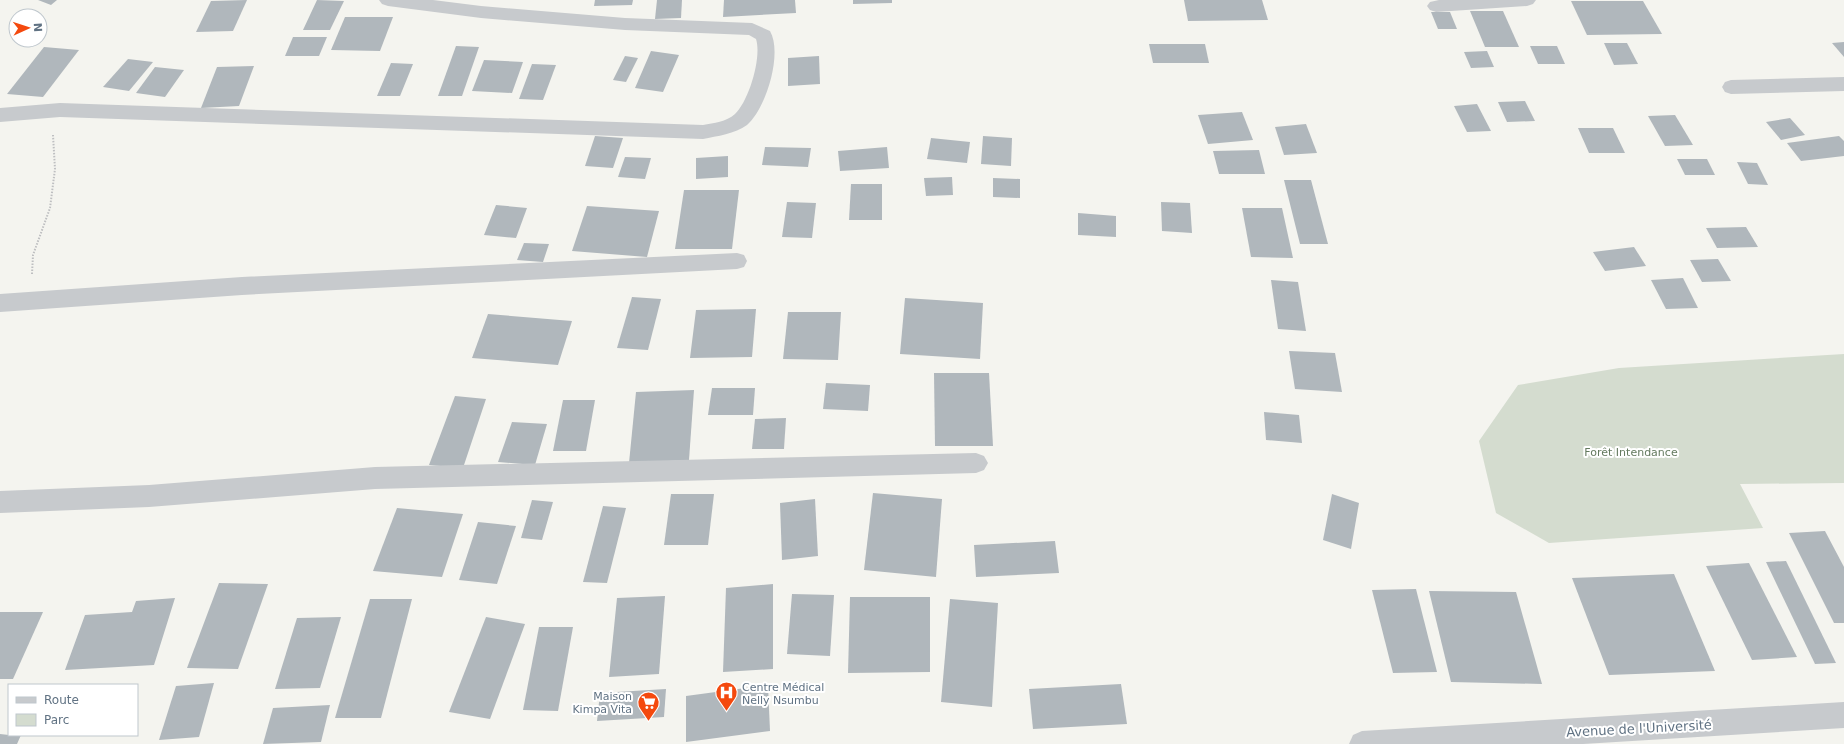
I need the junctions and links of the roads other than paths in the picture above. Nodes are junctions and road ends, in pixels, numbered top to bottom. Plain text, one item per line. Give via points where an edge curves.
1 (388, 0) edge
2 (1528, 0) edge
3 (1436, 6) dead end
4 (1844, 84) edge
5 (1731, 87) dead end
6 (0, 115) edge
7 (737, 261) dead end
8 (0, 303) edge
9 (976, 463) dead end
10 (0, 502) edge
11 (1844, 715) edge
12 (1362, 744) edge

1 - 6 street via 481,12 585,21 752,29 764,35 768,46 752,105 741,119 729,127 703,132 60,110
2 - 3 street
4 - 5 street
7 - 8 street via 242,286
9 - 10 street via 375,478 149,496
11 - 12 street, Avenue de l'Université

